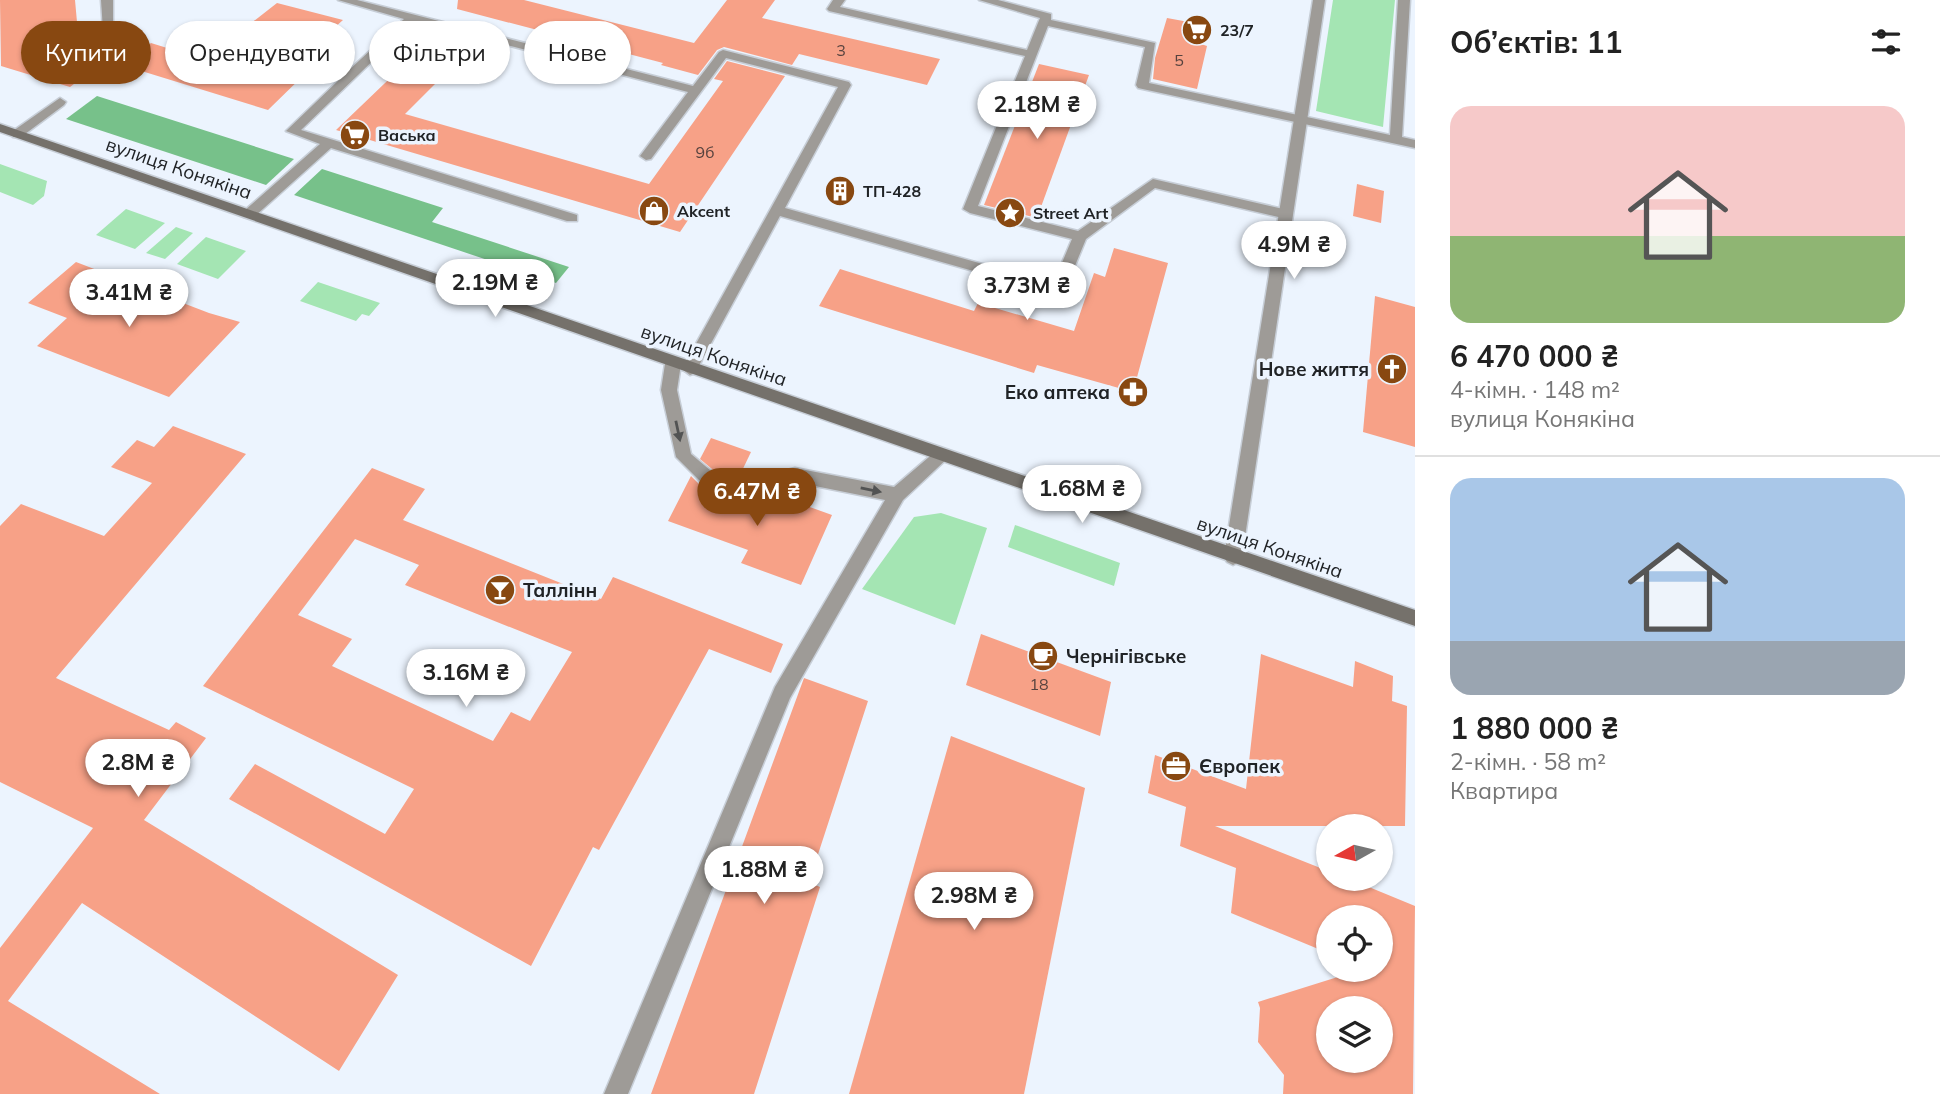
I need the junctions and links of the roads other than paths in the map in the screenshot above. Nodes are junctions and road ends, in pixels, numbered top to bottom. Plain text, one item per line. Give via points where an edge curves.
1 (107, 0) edge
2 (344, 0) edge
3 (839, 0) edge
4 (985, 0) edge
5 (1404, 0) edge
6 (1315, 1) edge
7 (411, 18) junction
8 (108, 21) edge
9 (1044, 22) junction
10 (1031, 54) junction
11 (355, 73) edge
12 (343, 84) edge
13 (696, 90) junction
14 (60, 102) dead end
15 (1301, 120) junction
16 (0, 128) edge
17 (17, 134) junction
18 (1396, 140) junction
19 (329, 143) junction
20 (1415, 144) edge
21 (646, 156) dead end
22 (776, 209) junction
23 (249, 214) junction
24 (1287, 214) junction
25 (572, 218) dead end
26 (1080, 236) junction
27 (673, 363) junction
28 (690, 369) junction
29 (942, 456) junction
30 (897, 495) junction
31 (1233, 557) junction
32 (1415, 618) edge
33 (616, 1094) edge

1 - 8 street
2 - 7 street
3 - 10 street via 833,9
4 - 9 street via 1047,16
5 - 18 street
6 - 15 street
7 - 11 street
7 - 13 street
9 - 10 street
9 - 15 street via 1151,45 1142,85
10 - 26 street via 970,209
12 - 19 street via 292,131
13 - 21 street
13 - 22 street via 723,54 845,85
14 - 17 street
15 - 18 street
15 - 24 street
16 - 17 main road, вулиця Конякіна
17 - 23 main road, вулиця Конякіна
18 - 20 street
19 - 23 street
19 - 25 street
22 - 26 street via 1058,290
22 - 28 street
23 - 27 main road, вулиця Конякіна
24 - 26 street via 1153,183
24 - 31 street
27 - 28 main road, вулиця Конякіна
27 -> 30 street via 669,390 684,457 712,482 745,488 795,475
28 - 29 main road, вулиця Конякіна
29 - 30 street
29 - 31 main road, вулиця Конякіна
30 - 33 street via 782,693
31 - 32 main road, вулиця Конякіна

